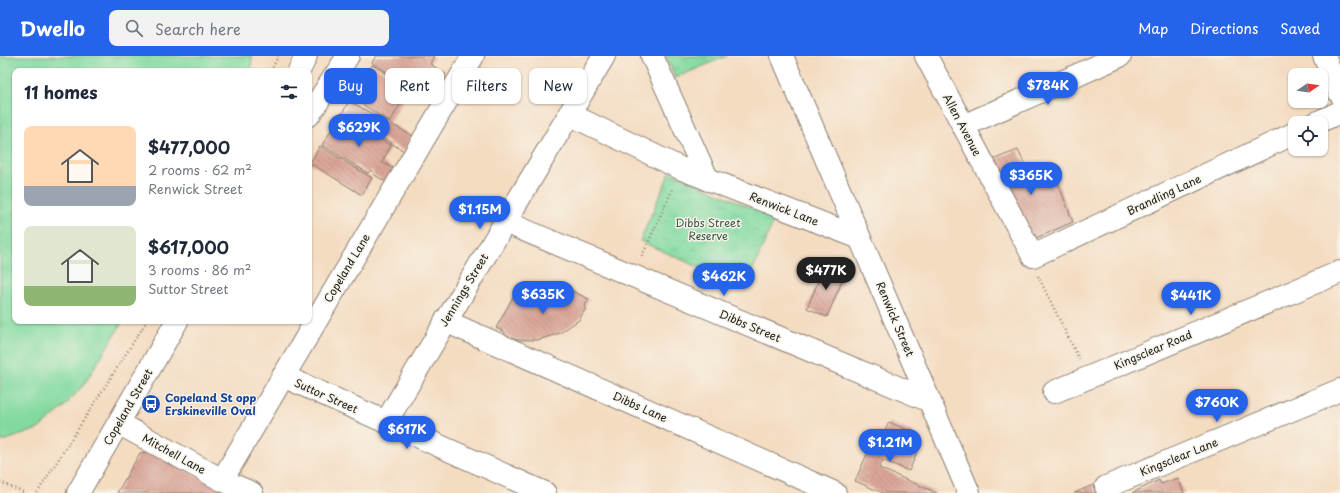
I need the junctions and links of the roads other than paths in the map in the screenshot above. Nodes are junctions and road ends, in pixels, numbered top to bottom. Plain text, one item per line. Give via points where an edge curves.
1 (306, 56) edge
2 (348, 56) edge
3 (473, 56) edge
4 (604, 56) edge
5 (652, 56) edge
6 (782, 56) edge
7 (926, 56) edge
8 (1120, 56) edge
9 (1324, 56) edge
10 (300, 68) edge
11 (1340, 94) edge
12 (312, 110) edge
13 (1340, 112) edge
14 (569, 114) junction
15 (1328, 118) edge
16 (963, 126) junction
17 (1288, 136) edge
18 (708, 180) junction
19 (505, 222) junction
20 (860, 238) junction
21 (1032, 256) joint
22 (1340, 272) edge
23 (445, 321) junction
24 (175, 324) edge
25 (283, 376) junction
26 (1340, 390) edge
27 (1054, 392) dead end
28 (930, 401) junction
29 (386, 422) junction
30 (120, 424) junction
31 (222, 480) junction
32 (1106, 487) dead end
33 (78, 493) edge
34 (252, 493) edge
35 (545, 493) edge
36 (835, 493) edge
37 (970, 493) edge

1 - 10 street
2 - 12 street
3 - 25 street, Copeland Lane
4 - 14 street, Jennings Street
5 - 18 street
6 - 20 street, Renwick Street
7 - 16 street, Allen Avenue
8 - 16 street
9 - 11 street
13 - 15 street
14 - 18 street, Renwick Lane
14 - 19 street, Jennings Street
16 - 21 street, Allen Avenue
17 - 21 street, Brandling Lane
18 - 20 street, Renwick Lane
19 - 23 street, Jennings Street
19 - 28 street, Dibbs Street
20 - 28 street, Renwick Street
22 - 27 street, Kingsclear Road
23 - 29 street, Jennings Street
23 - 36 street, Dibbs Lane
24 - 30 street, Copeland Street
25 - 29 street, Suttor Street
25 - 31 street, Copeland Lane
26 - 32 street, Kingsclear Lane
28 - 37 street, Renwick Street
29 - 35 street, Suttor Street
30 - 31 street, Mitchell Lane
30 - 33 street, Copeland Street
31 - 34 street, Mitchell Lane

